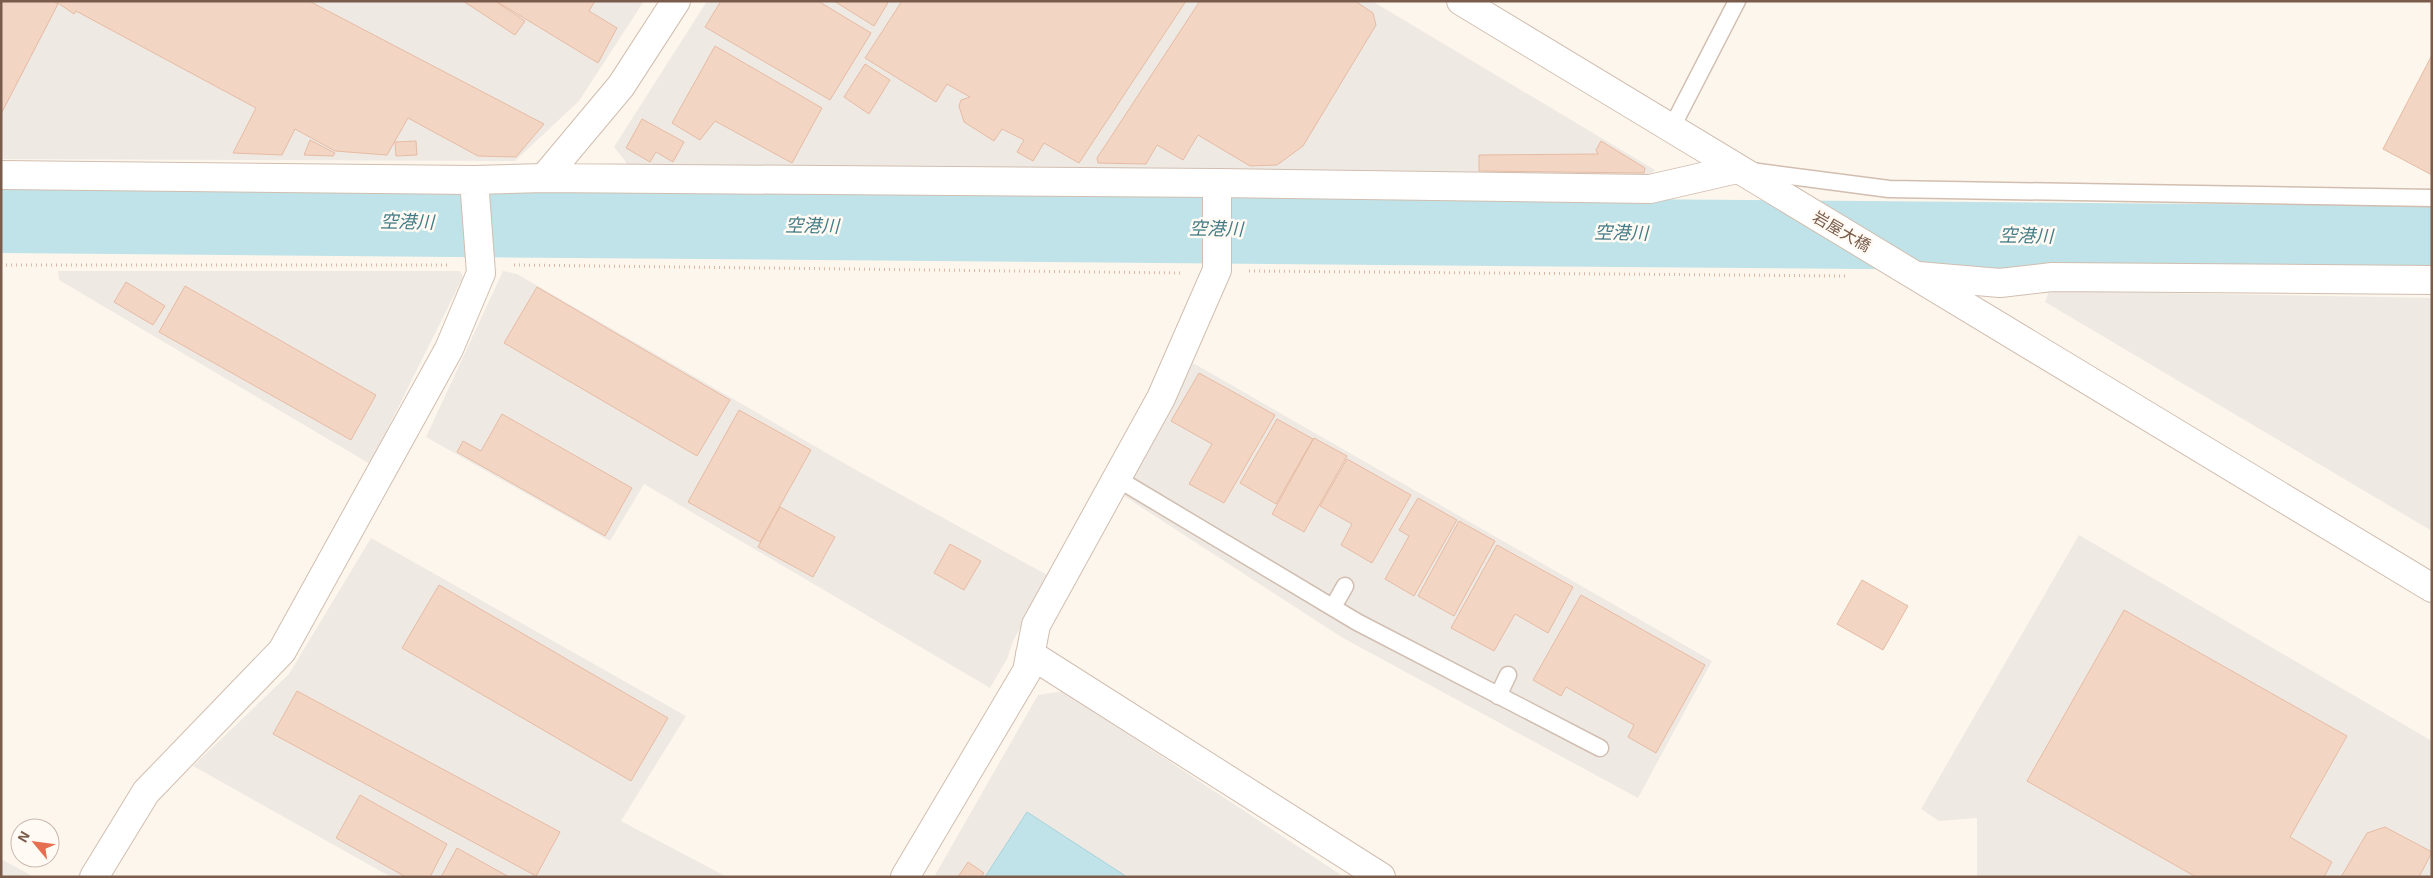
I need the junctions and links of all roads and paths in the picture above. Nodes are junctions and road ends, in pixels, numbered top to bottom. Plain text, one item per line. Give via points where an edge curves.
1 (676, 1) edge
2 (1461, 1) edge
3 (1737, 1) edge
4 (1671, 129) junction
5 (1737, 169) junction
6 (1, 175) edge
7 (544, 178) junction
8 (475, 188) junction
9 (1217, 191) junction
10 (2432, 198) edge
11 (480, 258) junction
12 (1, 265) edge
13 (1218, 266) junction
14 (1849, 276) dead end
15 (1918, 276) junction
16 (2432, 280) edge
17 (1118, 478) junction
18 (1345, 586) dead end
19 (2432, 588) edge
20 (1333, 607) junction
21 (1030, 654) junction
22 (1508, 675) dead end
23 (1498, 696) junction
24 (1600, 748) dead end
25 (94, 877) edge
26 (905, 877) edge
27 (1381, 877) edge

1 - 7 street via 620,86
2 - 4 street, 岩屋大橋
3 - 4 lane
4 - 5 street, 岩屋大橋
5 - 9 street via 1650,189
5 - 10 lane via 1889,189
5 - 15 street, 岩屋大橋
6 - 8 street
7 - 8 street
7 - 9 street
8 - 11 street
9 - 13 street
11 - 12 path
11 - 13 path via 1183,273
11 - 25 street via 481,273 449,349 282,651 146,792
13 - 14 path
13 - 17 street via 1161,398
15 - 16 street via 2000,283 2052,277
15 - 19 street, 岩屋大橋
17 - 20 lane
17 - 21 street via 1036,625
18 - 20 lane
20 - 23 lane
21 - 26 street via 1027,671
21 - 27 street
22 - 23 lane
23 - 24 lane

